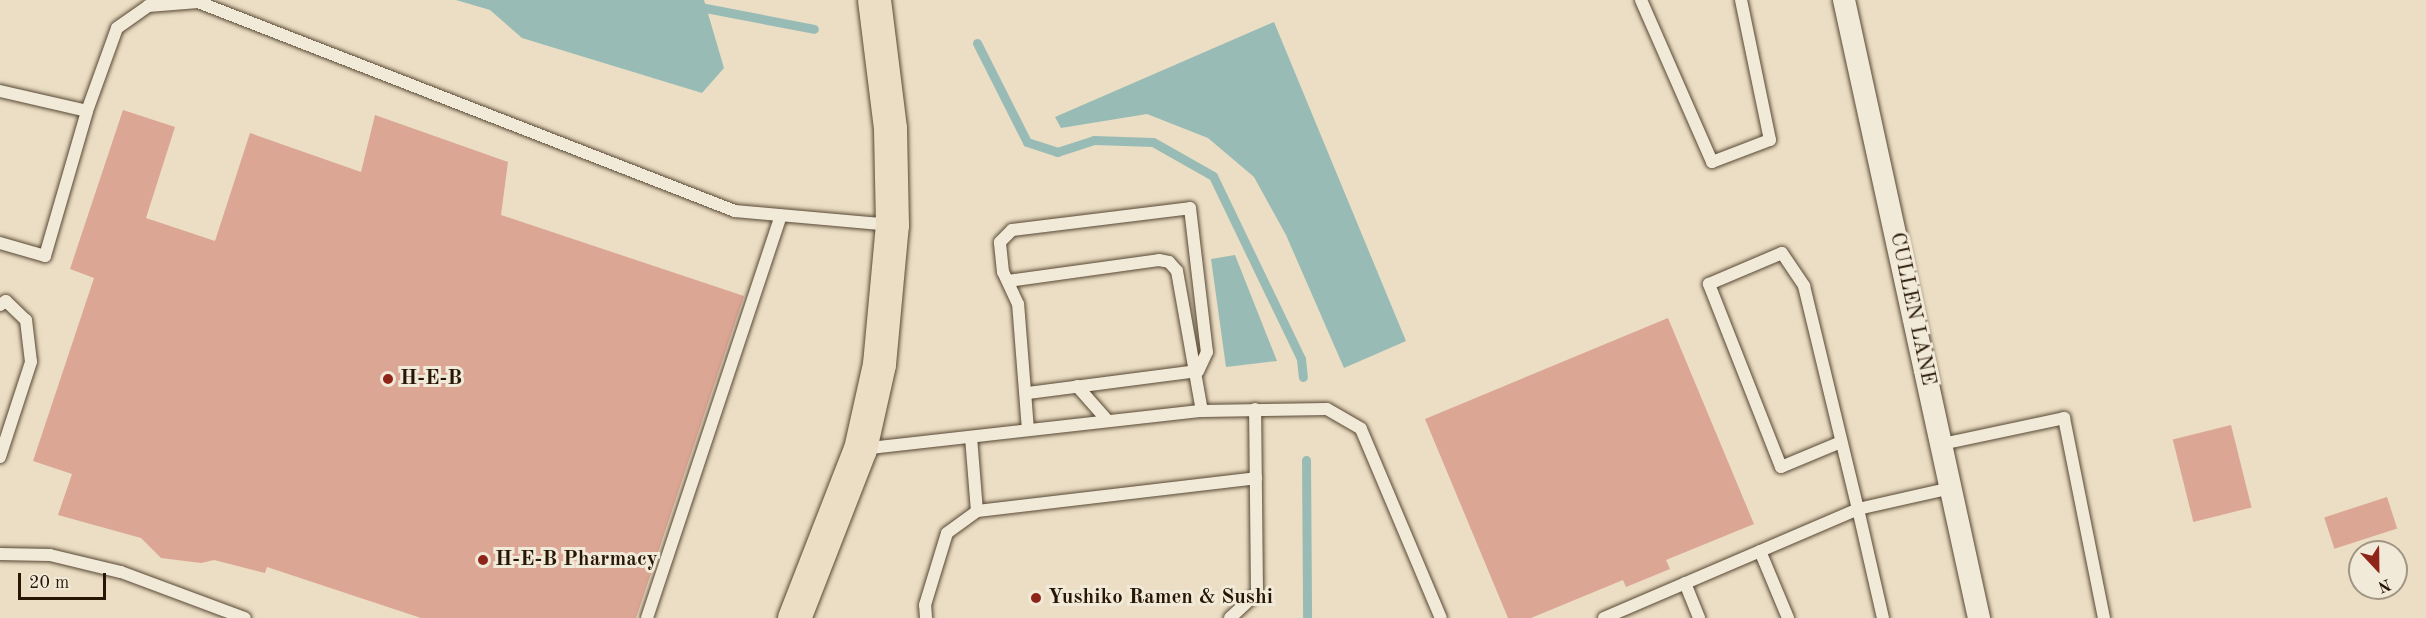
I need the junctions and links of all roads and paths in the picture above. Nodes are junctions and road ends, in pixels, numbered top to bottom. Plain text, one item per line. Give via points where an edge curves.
1 (874, 0) edge
2 (1641, 0) edge
3 (1741, 0) edge
4 (1844, 0) edge
5 (0, 91) edge
6 (87, 111) junction
7 (781, 216) junction
8 (892, 225) junction
9 (0, 243) edge
10 (1008, 281) junction
11 (0, 305) edge
12 (1198, 371) junction
13 (1077, 386) junction
14 (1028, 393) junction
15 (1255, 409) junction
16 (1202, 411) junction
17 (1107, 420) junction
18 (1028, 430) junction
19 (971, 437) junction
20 (1842, 442) junction
21 (1942, 444) junction
22 (860, 449) junction
23 (0, 457) edge
24 (1256, 478) junction
25 (1951, 488) junction
26 (1858, 509) junction
27 (977, 511) junction
28 (1760, 551) junction
29 (0, 554) edge
30 (1685, 583) junction
31 (245, 618) edge
32 (647, 618) edge
33 (794, 618) edge
34 (926, 618) edge
35 (1230, 618) edge
36 (1441, 618) edge
37 (1604, 618) edge
38 (1699, 618) edge
39 (1788, 618) edge
40 (1882, 618) edge
41 (1979, 618) edge
42 (2104, 618) edge

1 - 8 main road via 891,128
2 - 3 lane via 1712,162 1770,140
4 - 21 street, CULLEN LANE
5 - 6 lane
6 - 7 lane via 117,28 148,6 198,2 735,211
6 - 9 lane via 45,256
7 - 8 lane
7 - 32 lane
8 - 22 main road via 879,364
10 - 12 lane via 1159,260 1169,262 1177,271 1189,355
10 - 12 lane via 999,242 1012,230 1190,208 1207,352
10 - 14 lane via 1018,304
11 - 23 lane via 6,301 26,320 31,362
12 - 13 lane
12 - 16 lane
13 - 14 lane
13 - 17 lane
14 - 18 lane
15 - 16 lane
15 - 24 lane
15 - 36 lane via 1327,409 1361,429
16 - 17 lane
17 - 18 lane
18 - 19 lane
19 - 22 lane
19 - 27 lane
20 - 20 lane via 1804,286 1782,253 1708,284 1781,467
20 - 26 lane
21 - 25 street, CULLEN LANE
21 - 42 lane via 2064,418
22 - 33 main road
24 - 27 lane
24 - 35 lane via 1257,593
25 - 26 lane
25 - 41 street, CULLEN LANE
26 - 28 lane
26 - 40 lane
27 - 34 lane via 946,533 925,606
28 - 30 lane
28 - 39 lane
29 - 31 lane via 50,555 121,572
30 - 37 lane
30 - 38 lane

